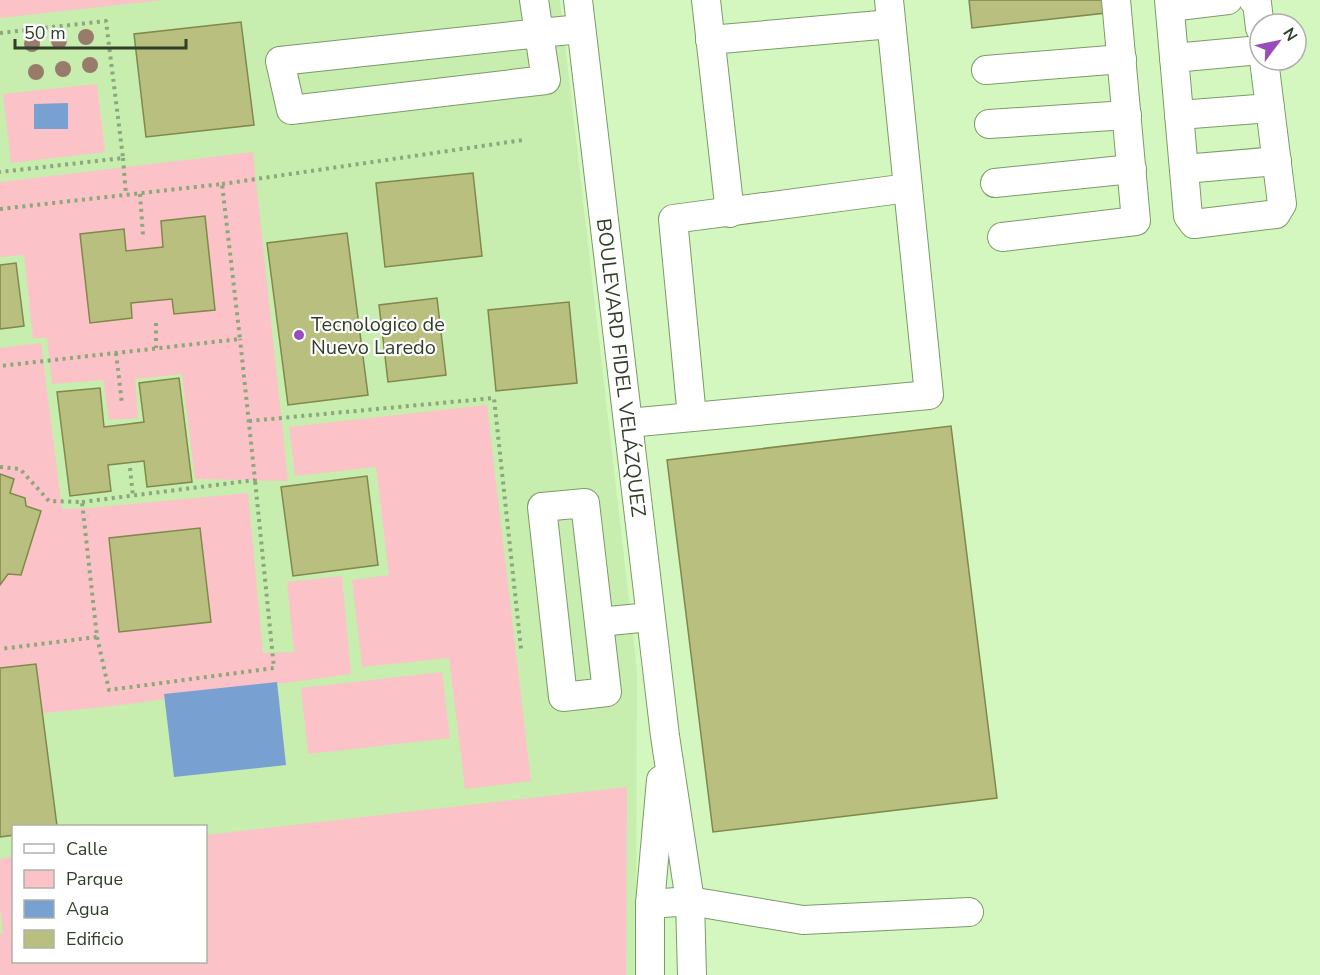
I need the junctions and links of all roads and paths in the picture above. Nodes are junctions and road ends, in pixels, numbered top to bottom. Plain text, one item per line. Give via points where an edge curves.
1 (534, 0) edge
2 (578, 0) edge
3 (705, 0) edge
4 (1116, 0) edge
5 (1228, 0) edge
6 (1170, 3) edge
7 (890, 12) edge
8 (581, 28) junction
9 (0, 33) edge
10 (540, 33) junction
11 (710, 40) junction
12 (1248, 51) edge
13 (1174, 58) junction
14 (1122, 59) junction
15 (986, 70) dead end
16 (1266, 72) edge
17 (1270, 108) junction
18 (1127, 115) junction
19 (1179, 115) junction
20 (989, 124) dead end
21 (523, 140) dead end
22 (123, 158) junction
23 (1276, 161) junction
24 (1132, 169) junction
25 (1184, 170) junction
26 (0, 172) edge
27 (995, 183) dead end
28 (222, 184) junction
29 (908, 188) junction
30 (140, 194) junction
31 (126, 195) junction
32 (0, 209) edge
33 (730, 213) junction
34 (143, 235) dead end
35 (1002, 237) dead end
36 (156, 323) dead end
37 (240, 339) junction
38 (156, 348) junction
39 (116, 353) junction
40 (0, 366) edge
41 (122, 404) dead end
42 (692, 417) junction
43 (249, 421) junction
44 (628, 423) junction
45 (0, 467) edge
46 (130, 468) dead end
47 (255, 480) junction
48 (133, 496) junction
49 (82, 502) junction
50 (650, 617) junction
51 (599, 622) junction
52 (97, 637) junction
53 (0, 649) edge
54 (521, 649) dead end
55 (664, 736) junction
56 (690, 901) junction
57 (650, 904) junction
58 (969, 912) dead end
59 (650, 975) edge
60 (692, 975) edge

1 - 10 street
2 - 8 street, BOULEVARD FIDEL VELÁZQUEZ
3 - 11 street
4 - 14 street
5 - 6 street
6 - 13 street
7 - 11 street
7 - 29 street
8 - 10 street
8 - 44 street, BOULEVARD FIDEL VELÁZQUEZ
9 - 22 path via 106,21
10 - 10 street via 546,80 291,110 280,61
11 - 33 street
12 - 13 street
13 - 19 street
14 - 15 street
14 - 18 street
16 - 17 street
17 - 19 street
17 - 23 street
18 - 20 street
18 - 24 street
19 - 25 street
21 - 28 path
22 - 26 path
22 - 31 path
23 - 25 street
23 - 25 street via 1282,204 1276,214 1194,224 1188,216
24 - 27 street
24 - 35 street via 1136,221
28 - 30 path
28 - 37 path
29 - 33 street
29 - 42 street via 929,395
30 - 31 path
30 - 34 path
31 - 32 path
33 - 42 street via 673,219
36 - 38 path
37 - 38 path
37 - 43 path
38 - 39 path
39 - 40 path
39 - 41 path
42 - 44 street
43 - 47 path
43 - 54 path via 494,398
44 - 50 street, BOULEVARD FIDEL VELÁZQUEZ
45 - 49 path via 20,469 48,501
46 - 48 path
47 - 48 path
47 - 52 path via 274,668 109,690
48 - 49 path
49 - 52 path
50 - 51 street
50 - 55 street, BOULEVARD FIDEL VELÁZQUEZ
51 - 51 street via 607,692 563,697 542,507 585,503
52 - 53 path
55 - 56 street, BOULEVARD FIDEL VELÁZQUEZ
55 - 57 street, BOULEVARD FIDEL VELÁZQUEZ
56 - 57 street
56 - 58 street via 803,920
56 - 60 street, BOULEVARD FIDEL VELÁZQUEZ
57 - 59 street, BOULEVARD FIDEL VELÁZQUEZ

